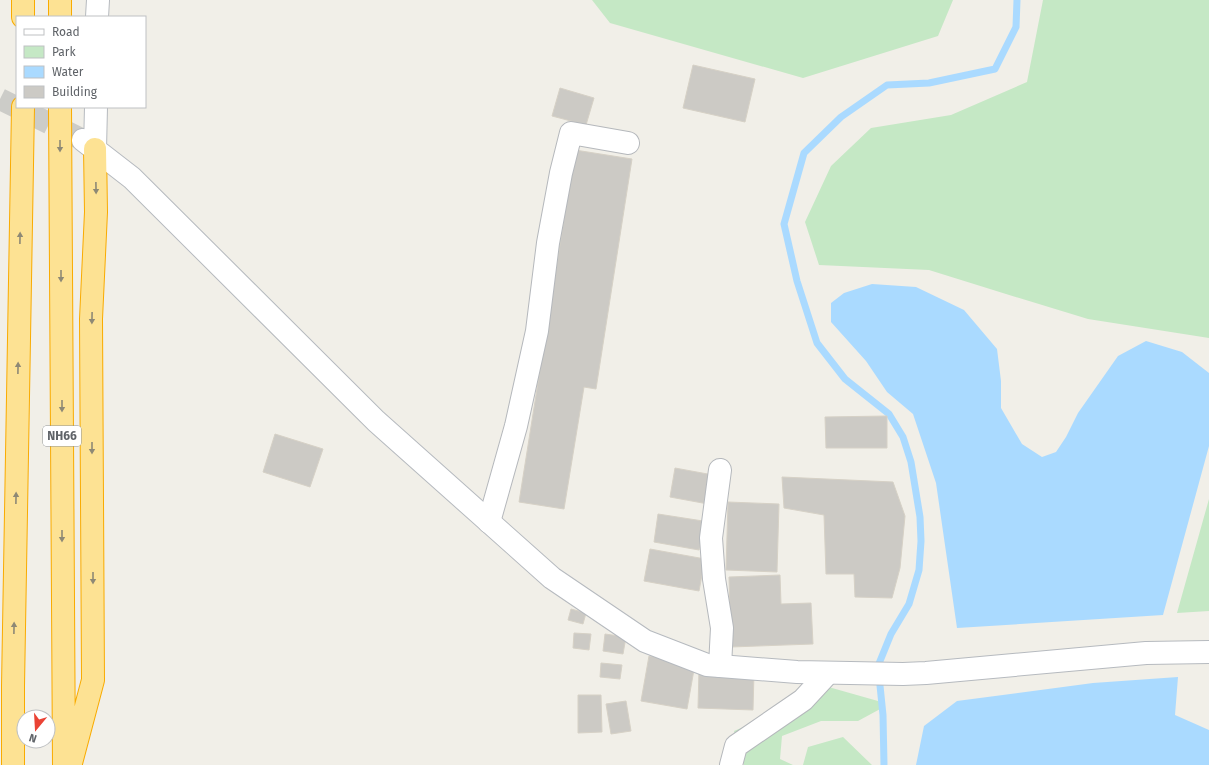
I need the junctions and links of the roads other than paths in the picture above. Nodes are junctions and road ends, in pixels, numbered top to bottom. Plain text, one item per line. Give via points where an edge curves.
1 (23, 0) edge
2 (60, 0) edge
3 (98, 0) edge
4 (23, 16) edge
5 (60, 16) edge
6 (97, 16) edge
7 (23, 108) edge
8 (60, 108) edge
9 (96, 108) edge
10 (628, 143) dead end
11 (89, 144) junction
12 (720, 470) dead end
13 (489, 522) junction
14 (0, 644) edge
15 (1209, 652) edge
16 (720, 666) junction
17 (834, 673) junction
18 (13, 686) junction
19 (13, 765) edge
20 (64, 765) edge
21 (70, 765) edge
22 (731, 765) edge

1 - 4 highway
2 - 5 highway
3 - 6 street
18 -> 7 highway
8 -> 20 highway, NH66
9 - 11 street
10 - 13 street via 571,133 548,243 537,330 516,426
11 - 13 street via 132,178 376,421
11 -> 21 highway via 96,212 91,319 93,680
12 - 16 street via 711,538 722,628
13 - 16 street via 552,578 645,641 707,666
14 - 18 highway
15 - 17 street via 1146,653 926,673
16 - 17 street
17 - 22 street via 803,700 736,746
18 - 19 highway

